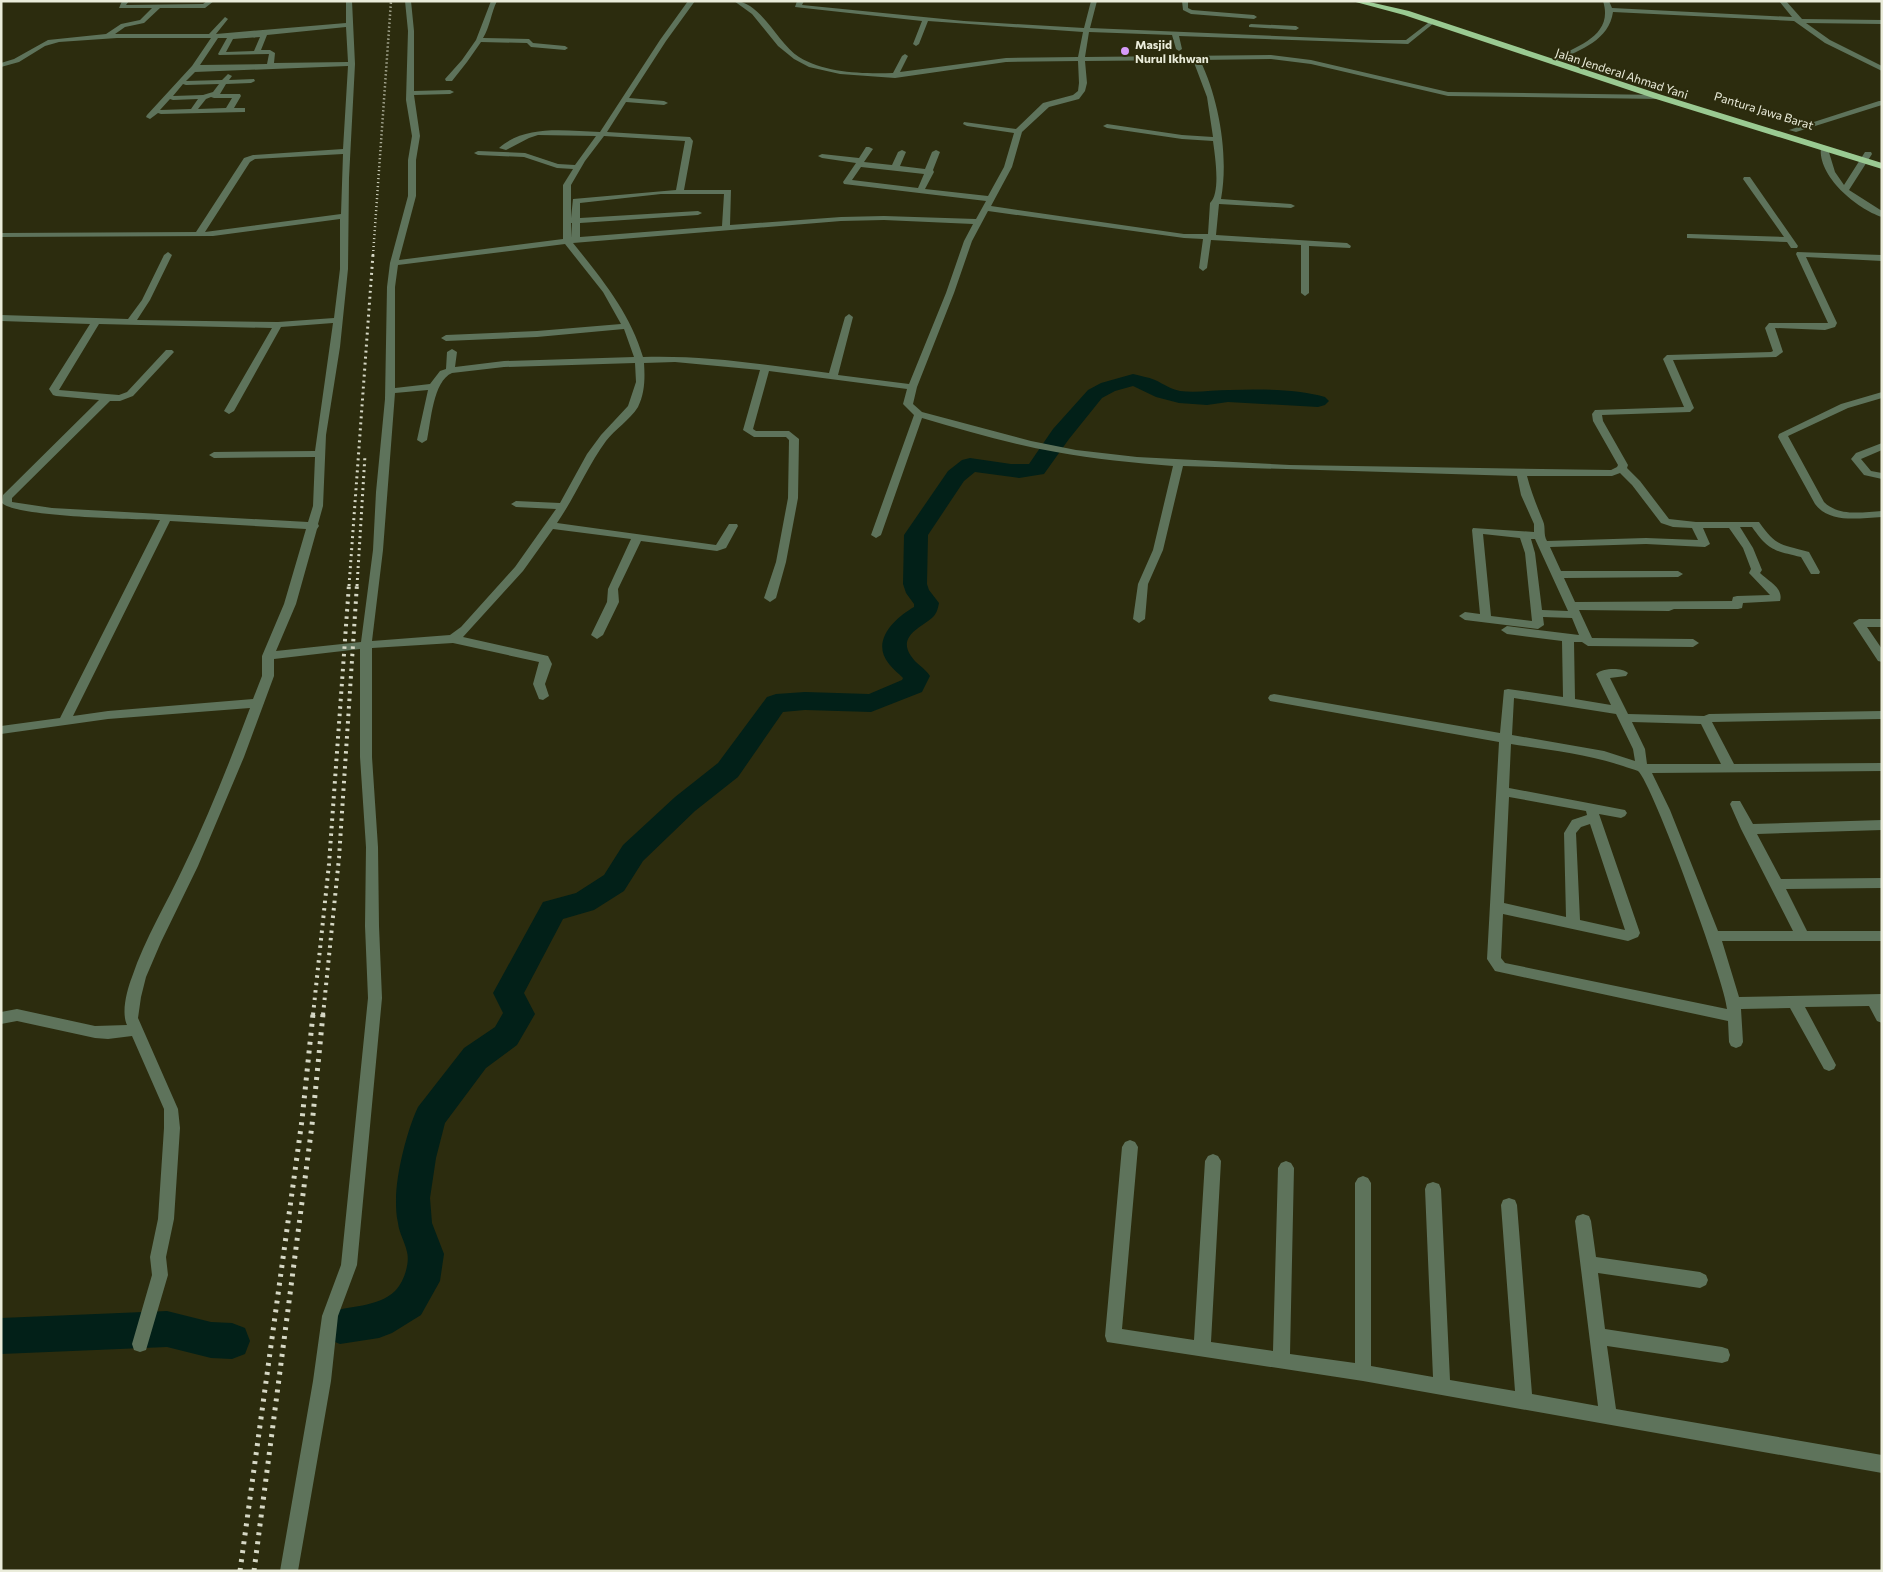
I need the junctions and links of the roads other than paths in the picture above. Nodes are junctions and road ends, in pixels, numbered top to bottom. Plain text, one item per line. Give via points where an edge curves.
1 (126, 1) edge
2 (211, 1) edge
3 (349, 1) edge
4 (408, 1) edge
5 (494, 1) edge
6 (692, 1) edge
7 (736, 1) edge
8 (801, 1) edge
9 (1094, 1) edge
10 (1186, 1) edge
11 (1355, 1) edge
12 (1382, 1) edge
13 (1606, 1) edge
14 (1782, 1) edge
15 (158, 6) junction
16 (1254, 7) dead end
17 (1610, 10) junction
18 (1254, 17) junction
19 (926, 19) junction
20 (225, 20) dead end
21 (1797, 20) junction
22 (1432, 22) junction
23 (1882, 22) edge
24 (350, 25) junction
25 (1251, 26) junction
26 (1296, 28) dead end
27 (1087, 29) junction
28 (1176, 33) junction
29 (109, 36) junction
30 (213, 36) junction
31 (1245, 37) junction
32 (479, 40) junction
33 (916, 44) dead end
34 (565, 48) dead end
35 (1179, 49) dead end
36 (256, 53) junction
37 (209, 54) dead end
38 (221, 54) junction
39 (905, 56) dead end
40 (1195, 57) junction
41 (1556, 58) junction
42 (1082, 59) junction
43 (352, 64) junction
44 (1, 65) edge
45 (272, 66) junction
46 (1882, 69) edge
47 (895, 76) junction
48 (449, 79) dead end
49 (251, 81) dead end
50 (224, 82) junction
51 (186, 83) dead end
52 (450, 92) dead end
53 (410, 94) junction
54 (214, 96) junction
55 (203, 97) junction
56 (1659, 97) junction
57 (173, 98) dead end
58 (626, 100) junction
59 (664, 103) dead end
60 (1882, 103) edge
61 (229, 110) junction
62 (242, 110) dead end
63 (193, 111) junction
64 (161, 112) dead end
65 (150, 117) dead end
66 (967, 124) dead end
67 (1107, 126) dead end
68 (1793, 130) junction
69 (1018, 131) junction
70 (602, 134) junction
71 (1216, 139) junction
72 (502, 148) dead end
73 (869, 149) dead end
74 (1824, 149) junction
75 (347, 151) junction
76 (902, 152) dead end
77 (936, 152) dead end
78 (478, 153) dead end
79 (822, 156) dead end
80 (1866, 157) junction
81 (1882, 158) edge
82 (860, 162) junction
83 (1882, 166) edge
84 (577, 167) junction
85 (895, 168) junction
86 (930, 172) junction
87 (1747, 179) dead end
88 (1846, 189) junction
89 (921, 190) junction
90 (680, 192) junction
91 (992, 199) junction
92 (571, 201) junction
93 (1217, 201) junction
94 (1291, 206) dead end
95 (986, 208) junction
96 (698, 213) dead end
97 (1882, 215) edge
98 (343, 216) junction
99 (570, 221) junction
100 (978, 222) junction
101 (726, 228) junction
102 (199, 234) junction
103 (1, 235) edge
104 (1690, 236) dead end
105 (1208, 237) junction
106 (1790, 240) junction
107 (572, 241) junction
108 (1305, 244) junction
109 (1348, 246) dead end
110 (1800, 254) junction
111 (168, 255) dead end
112 (1882, 258) edge
113 (394, 263) junction
114 (1203, 268) dead end
115 (1305, 293) dead end
116 (849, 317) dead end
117 (1, 318) edge
118 (338, 320) junction
119 (96, 321) junction
120 (131, 322) junction
121 (278, 325) junction
122 (628, 326) junction
123 (446, 338) dead end
124 (169, 352) dead end
125 (452, 352) dead end
126 (639, 359) junction
127 (765, 368) junction
128 (450, 370) junction
129 (833, 377) junction
130 (433, 387) junction
131 (912, 387) junction
132 (390, 391) junction
133 (1882, 395) edge
134 (106, 398) junction
135 (230, 411) dead end
136 (920, 414) junction
137 (422, 440) dead end
138 (1882, 446) edge
139 (320, 454) junction
140 (214, 455) dead end
141 (1180, 462) junction
142 (1622, 469) junction
143 (1521, 474) junction
144 (1882, 476) edge
145 (516, 504) dead end
146 (564, 506) junction
147 (1882, 514) edge
148 (166, 519) junction
149 (1696, 525) junction
150 (1733, 525) junction
151 (314, 526) junction
152 (551, 526) junction
153 (733, 526) dead end
154 (876, 535) dead end
155 (1525, 535) junction
156 (637, 538) junction
157 (1541, 540) junction
158 (1815, 572) dead end
159 (1678, 574) dead end
160 (1557, 575) junction
161 (770, 598) dead end
162 (1573, 611) junction
163 (1537, 613) junction
164 (1465, 616) dead end
165 (1139, 619) dead end
166 (1486, 619) junction
167 (1882, 623) edge
168 (1507, 630) dead end
169 (597, 635) dead end
170 (1568, 638) junction
171 (453, 639) junction
172 (1580, 639) dead end
173 (1692, 643) dead end
174 (366, 645) junction
175 (268, 656) junction
176 (1882, 658) edge
177 (1622, 673) dead end
178 (542, 696) dead end
179 (1274, 698) dead end
180 (258, 703) junction
181 (1569, 703) junction
182 (1621, 714) junction
183 (1882, 715) edge
184 (1706, 720) junction
185 (64, 721) junction
186 (1, 730) edge
187 (1504, 738) junction
188 (1882, 767) edge
189 (1642, 768) junction
190 (1730, 770) junction
191 (1502, 791) junction
192 (1736, 804) dead end
193 (1593, 813) junction
194 (1622, 813) dead end
195 (1882, 825) edge
196 (1747, 829) junction
197 (1882, 883) edge
198 (1777, 884) junction
199 (1497, 907) junction
200 (1573, 924) junction
201 (1713, 936) junction
202 (1803, 936) junction
203 (1882, 936) edge
204 (1877, 1000) edge
205 (1794, 1001) junction
206 (1734, 1010) junction
207 (1882, 1017) edge
208 (1, 1018) edge
209 (135, 1030) junction
210 (1736, 1042) dead end
211 (1829, 1064) dead end
212 (1130, 1147) dead end
213 (1212, 1160) dead end
214 (1286, 1168) dead end
215 (1363, 1183) dead end
216 (1432, 1189) dead end
217 (1509, 1205) dead end
218 (1583, 1221) dead end
219 (1589, 1264) junction
220 (1700, 1280) dead end
221 (1598, 1336) junction
222 (141, 1340) dead end
223 (1202, 1349) junction
224 (1722, 1355) dead end
225 (1281, 1360) junction
226 (1363, 1373) junction
227 (1442, 1387) junction
228 (1524, 1401) junction
229 (1608, 1416) junction
230 (1882, 1464) edge
231 (289, 1571) edge

1 - 15 street via 121,7
2 - 15 street via 206,6
3 - 24 street
4 - 53 street via 412,31
5 - 32 street
6 - 58 street
7 - 47 street via 763,21 780,46 805,63 849,74
8 - 19 street via 797,6
9 - 27 street
10 - 18 street via 1185,9 1191,12
11 - 22 highway, Jalan Jenderal Ahmad Yani
12 - 41 highway, Pantura Jawa Barat
13 - 17 street
14 - 21 street
15 - 29 street via 142,22 123,25
16 - 18 street
17 - 21 street
17 - 41 street via 1607,27 1600,34
18 - 25 street
19 - 27 street
19 - 33 street
20 - 30 street
21 - 23 street
21 - 46 street via 1813,34
22 - 31 street via 1406,42
22 - 56 highway, Jalan Jenderal Ahmad Yani
24 - 30 street
24 - 43 street
25 - 26 street
25 - 31 street
27 - 28 street
27 - 42 street
28 - 31 street
28 - 35 street
29 - 30 street
29 - 44 street via 46,42 16,62
30 - 65 street via 195,67
32 - 34 street via 526,40 531,45
32 - 48 street
36 - 38 street
36 - 38 street via 264,35 231,37
36 - 45 street via 272,53
37 - 38 street
39 - 47 street
40 - 42 street
40 - 56 street via 1294,58 1455,94
40 - 71 street via 1210,88
41 - 68 highway, Pantura Jawa Barat
42 - 47 street via 990,61
42 - 69 street via 1080,94 1046,104
43 - 45 street
43 - 75 street
45 - 50 street via 231,68
49 - 50 street
50 - 51 street
50 - 54 street
52 - 53 street
53 - 113 street via 416,136 412,196
54 - 55 street
54 - 61 street via 237,96
55 - 57 street
55 - 63 street
56 - 74 highway, Jalan Jenderal Ahmad Yani
58 - 59 street
58 - 70 street
60 - 68 street
61 - 62 street
61 - 63 street
63 - 64 street
66 - 69 street
67 - 71 street
68 - 80 highway, Pantura Jawa Barat
69 - 91 street via 1008,167
70 - 72 street via 538,133
70 - 84 street
70 - 90 street via 689,140
71 - 93 street via 1221,181
73 - 82 street
74 - 80 highway, Jalan Jenderal Ahmad Yani
74 - 88 street via 1833,175
75 - 98 street
75 - 102 street via 247,160
76 - 85 street
77 - 86 street
78 - 84 street via 525,155 553,166
79 - 82 street
80 - 81 highway, Pantura Jawa Barat
80 - 83 highway, Jalan Jenderal Ahmad Yani
80 - 88 street
82 - 85 street
82 - 89 street via 847,181 850,184
84 - 92 street via 567,185
85 - 86 street
86 - 89 street
87 - 106 street
88 - 97 street
89 - 91 street
90 - 92 street
90 - 101 street via 728,192
91 - 95 street
92 - 99 street
93 - 94 street
93 - 105 street via 1214,203 1213,234
95 - 100 street
95 - 105 street
96 - 99 street
98 - 102 street via 228,233
98 - 118 street via 344,268
99 - 107 street
100 - 101 street via 861,218
100 - 131 street
101 - 107 street
102 - 103 street
104 - 106 street
105 - 108 street
105 - 114 street
106 - 110 street
107 - 113 street
107 - 122 street
108 - 109 street
108 - 115 street
110 - 112 street
110 - 142 street via 1832,325 1772,325 1770,328 1778,352 1773,355 1670,357 1668,359 1687,410 1604,411 1596,414 1624,465
111 - 120 street
113 - 132 street via 390,300
116 - 129 street
117 - 119 street
118 - 121 street
118 - 139 street
119 - 120 street
119 - 134 street via 54,388 65,395
120 - 121 street
121 - 135 street
122 - 123 street
122 - 126 street
124 - 134 street via 130,394
125 - 128 street
126 - 127 street via 702,360
126 - 128 street via 504,364
126 - 146 street via 641,382 633,407 592,454
127 - 129 street
127 - 161 street via 748,430 754,434 789,434 794,439 793,498 781,562
128 - 130 street via 443,373
129 - 131 street
130 - 132 street
130 - 137 street
131 - 136 street via 908,404
132 - 174 street via 378,550
133 - 147 street via 1840,409 1783,437 1825,511 1833,514
134 - 148 street via 5,501 13,506 52,512
136 - 141 street via 1054,449
136 - 154 street
138 - 144 street via 1860,454 1856,459 1868,473
139 - 140 street
139 - 151 street
141 - 143 street
141 - 165 street via 1158,550 1144,584
142 - 143 street via 1612,473
142 - 149 street via 1665,521
143 - 157 street via 1526,496 1539,524
145 - 146 street
146 - 152 street
148 - 151 street
148 - 185 street
149 - 150 street
149 - 157 street via 1705,544
150 - 158 street via 1755,524 1768,542 1777,548 1805,554
150 - 162 street via 1748,548 1757,570 1754,573 1759,581 1776,593 1776,598 1737,600 1738,605 1730,606 1669,605 1669,608
151 - 175 street via 290,604
152 - 156 street
152 - 171 street via 494,600
153 - 156 street via 722,546 717,548
155 - 157 street
155 - 163 street
155 - 166 street via 1477,530
156 - 169 street
157 - 160 street
159 - 160 street
160 - 162 street
162 - 163 street
162 - 173 street via 1588,642
163 - 166 street via 1538,625
164 - 166 street
167 - 176 street via 1859,623
168 - 170 street
170 - 172 street
170 - 181 street
171 - 174 street
171 - 178 street via 546,660 538,679
174 - 175 street
174 - 231 street via 366,757 372,847 375,998 372,1036 349,1265 330,1316
175 - 180 street via 268,676
177 - 182 street via 1602,674
179 - 187 street
180 - 185 street
180 - 209 street via 211,821 139,977 131,1018
181 - 182 street
181 - 187 street via 1508,693
182 - 184 street
182 - 189 street via 1639,749
183 - 184 street via 1718,717
184 - 190 street
185 - 186 street
187 - 189 street via 1604,755
187 - 191 street
188 - 190 street
189 - 190 street
189 - 201 street via 1664,810
191 - 193 street
191 - 199 street
192 - 196 street
193 - 194 street
193 - 200 street via 1574,823 1570,834
193 - 200 street via 1633,933 1621,935
195 - 196 street
196 - 198 street
197 - 198 street
198 - 202 street
199 - 200 street
199 - 206 street via 1494,960 1500,967
201 - 202 street
201 - 206 street
202 - 203 street
204 - 205 street
204 - 207 street
205 - 206 street
205 - 211 street
206 - 210 street
208 - 209 street via 17,1015 95,1032
209 - 222 street via 171,1110 172,1128 166,1219 158,1257 160,1275
212 - 223 street via 1113,1336
213 - 223 street
214 - 225 street
215 - 226 street
216 - 227 street
217 - 228 street
218 - 219 street
219 - 220 street
219 - 221 street
221 - 224 street
221 - 229 street
223 - 225 street
225 - 226 street
226 - 227 street
227 - 228 street
228 - 229 street
229 - 230 street

